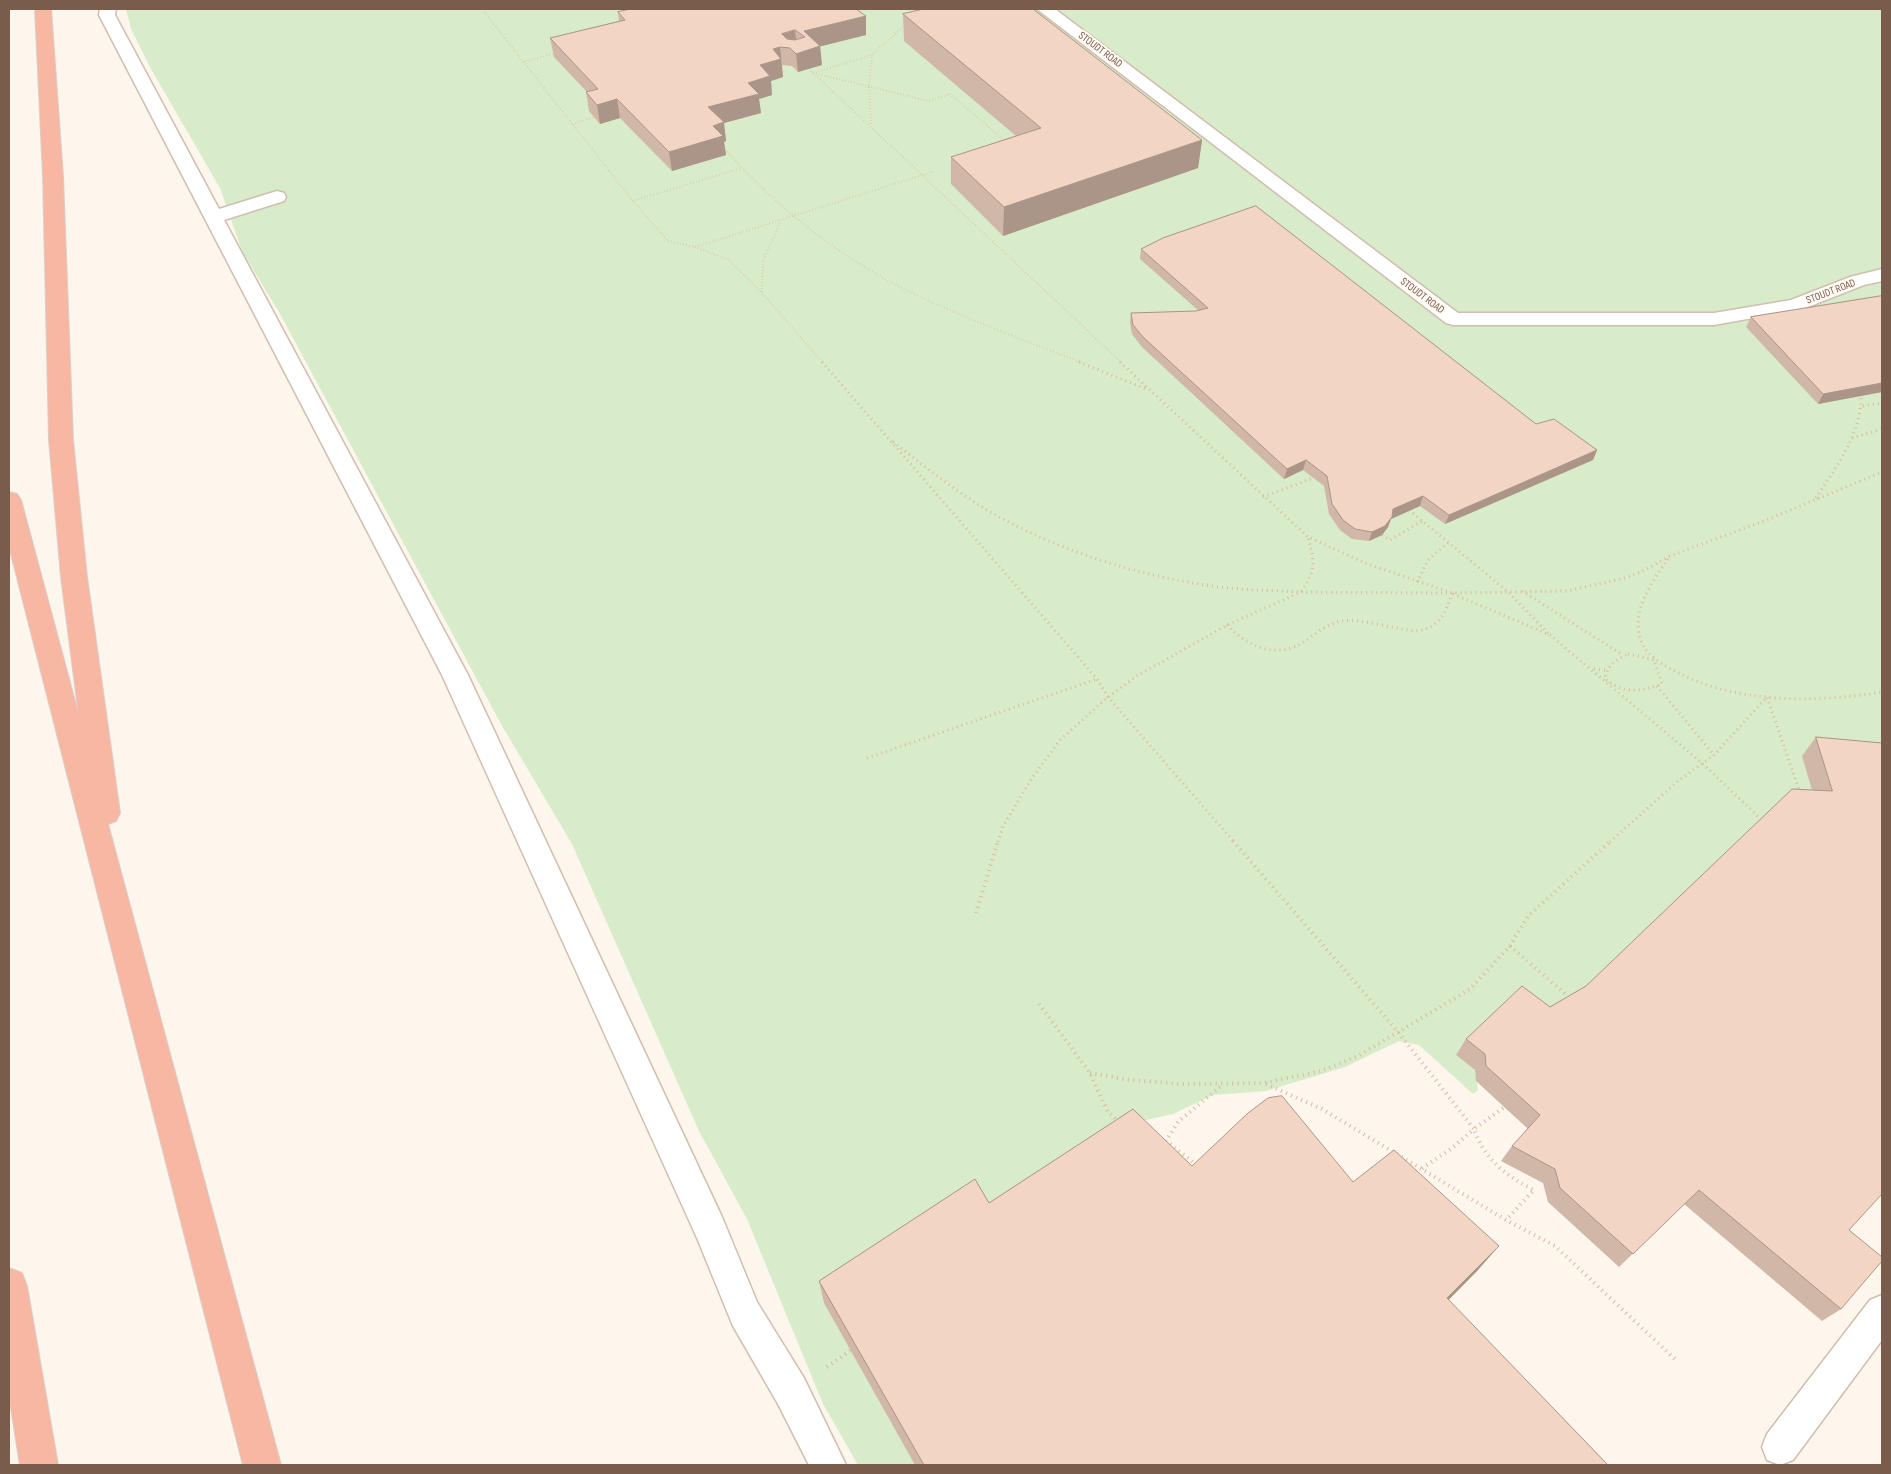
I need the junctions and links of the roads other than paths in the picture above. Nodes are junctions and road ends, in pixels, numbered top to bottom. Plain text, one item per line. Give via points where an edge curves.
1 (43, 9) edge
2 (108, 9) edge
3 (1045, 9) edge
4 (277, 197) dead end
5 (214, 217) junction
6 (1882, 275) edge
7 (9, 500) edge
8 (123, 936) junction
9 (9, 1290) edge
10 (1882, 1312) edge
11 (1780, 1447) dead end
12 (39, 1465) edge
13 (262, 1465) edge
14 (828, 1465) edge

1 - 8 highway via 53,176 61,440 76,586
2 - 5 lane via 107,15
3 - 6 lane, STOUDT ROAD via 1453,319 1714,319 1796,305 1857,281
4 - 5 lane
5 - 14 lane via 454,675 706,1220 744,1314 791,1392
7 - 8 highway
8 - 13 highway
9 - 12 highway
10 - 11 lane

